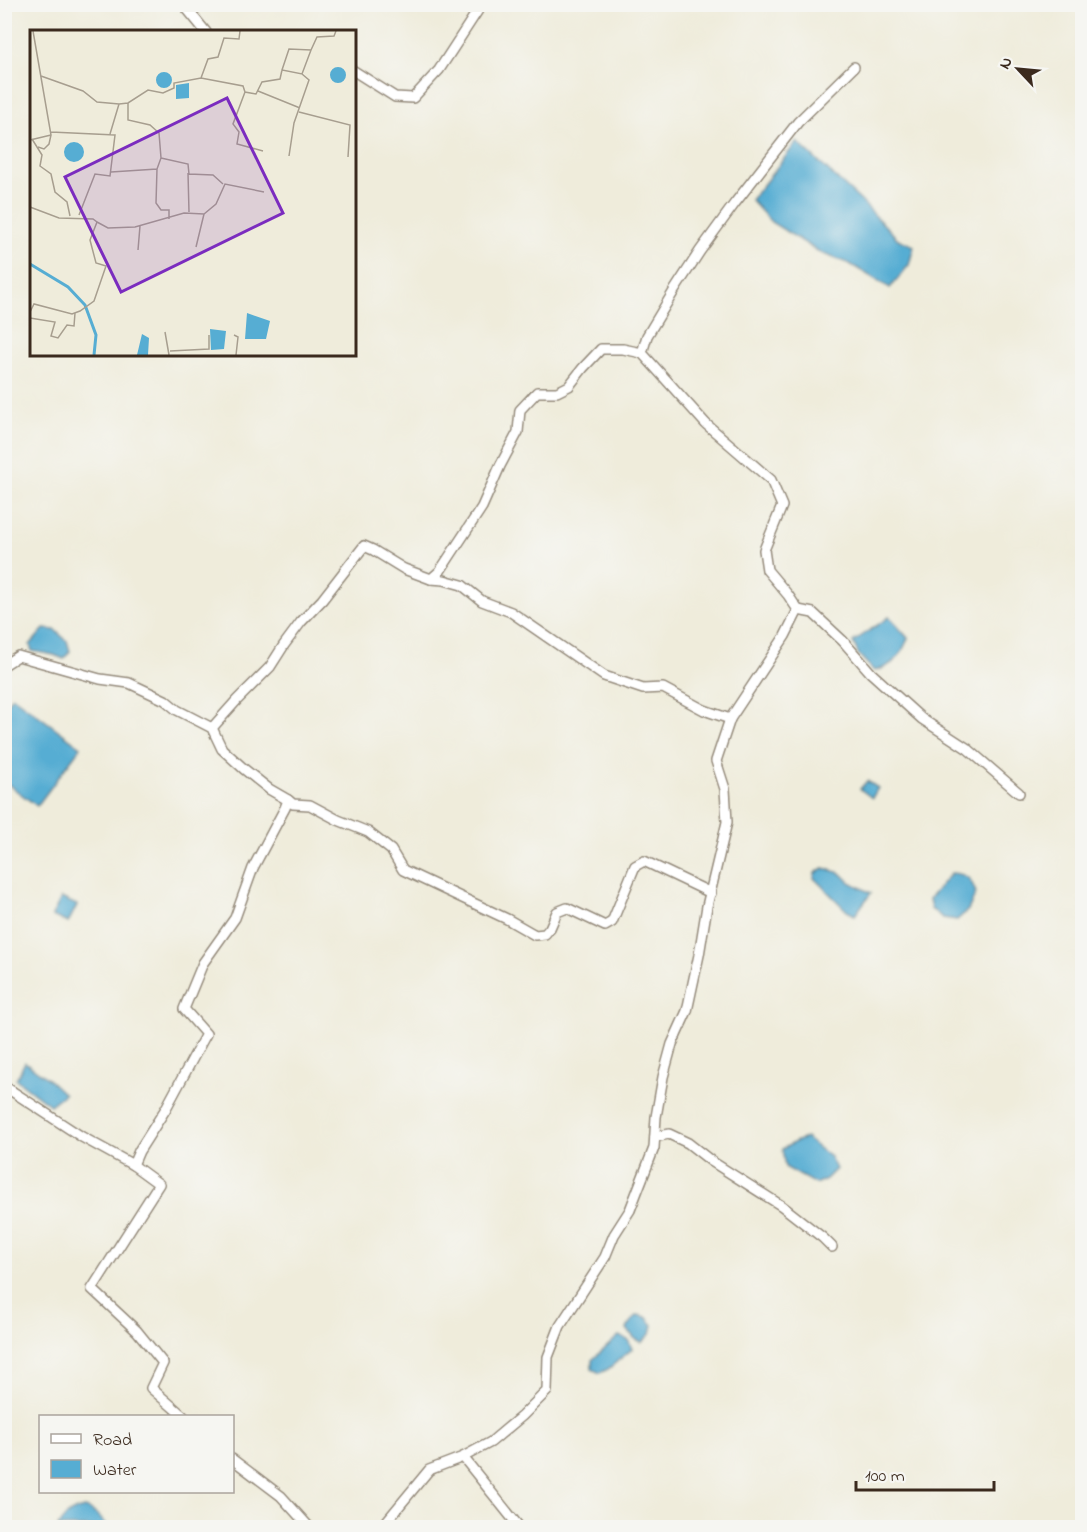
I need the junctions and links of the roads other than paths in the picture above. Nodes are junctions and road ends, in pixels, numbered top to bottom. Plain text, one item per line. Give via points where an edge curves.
1 (183, 4) edge
2 (482, 4) edge
3 (204, 30) edge
4 (854, 67) dead end
5 (356, 72) edge
6 (642, 353) junction
7 (431, 579) junction
8 (798, 610) junction
9 (4, 665) edge
10 (730, 719) junction
11 (212, 728) junction
12 (1019, 793) dead end
13 (288, 800) junction
14 (711, 893) junction
15 (4, 1086) edge
16 (655, 1137) junction
17 (133, 1165) junction
18 (831, 1247) dead end
19 (182, 1415) edge
20 (463, 1457) junction
21 (234, 1461) edge
22 (310, 1527) edge
23 (381, 1527) edge
24 (520, 1527) edge

1 - 3 street
2 - 5 street via 439,70 413,98 395,97
4 - 6 street via 798,122 735,203 669,300 647,336
6 - 7 street via 601,349 569,386 557,392 537,392 520,410 518,432 482,507
6 - 8 street via 706,424 771,480 782,506 764,550 767,570
7 - 10 street via 462,585 482,601 511,612 604,676 643,689 663,688
7 - 11 street via 364,546 301,622 270,667
8 - 10 street
8 - 12 street via 813,613 922,719 968,749
9 - 11 street via 18,656 129,684
10 - 14 street via 716,761 725,789 727,822
11 - 13 street via 222,749
13 - 14 street via 310,805 368,832 391,850 403,870 535,935 545,934 557,912 567,908 604,926 612,922 635,866 644,861
13 - 17 street via 253,868 235,918 203,963 184,1009 206,1034
14 - 16 street via 687,1011 663,1077
15 - 17 street
16 - 18 street via 669,1134 688,1143 782,1206
16 - 20 street via 630,1210 560,1326 548,1357 547,1391 491,1442
17 - 19 street via 159,1184 92,1289 137,1331 163,1363 151,1388
20 - 23 street via 429,1470
20 - 24 street
21 - 22 street via 281,1496

